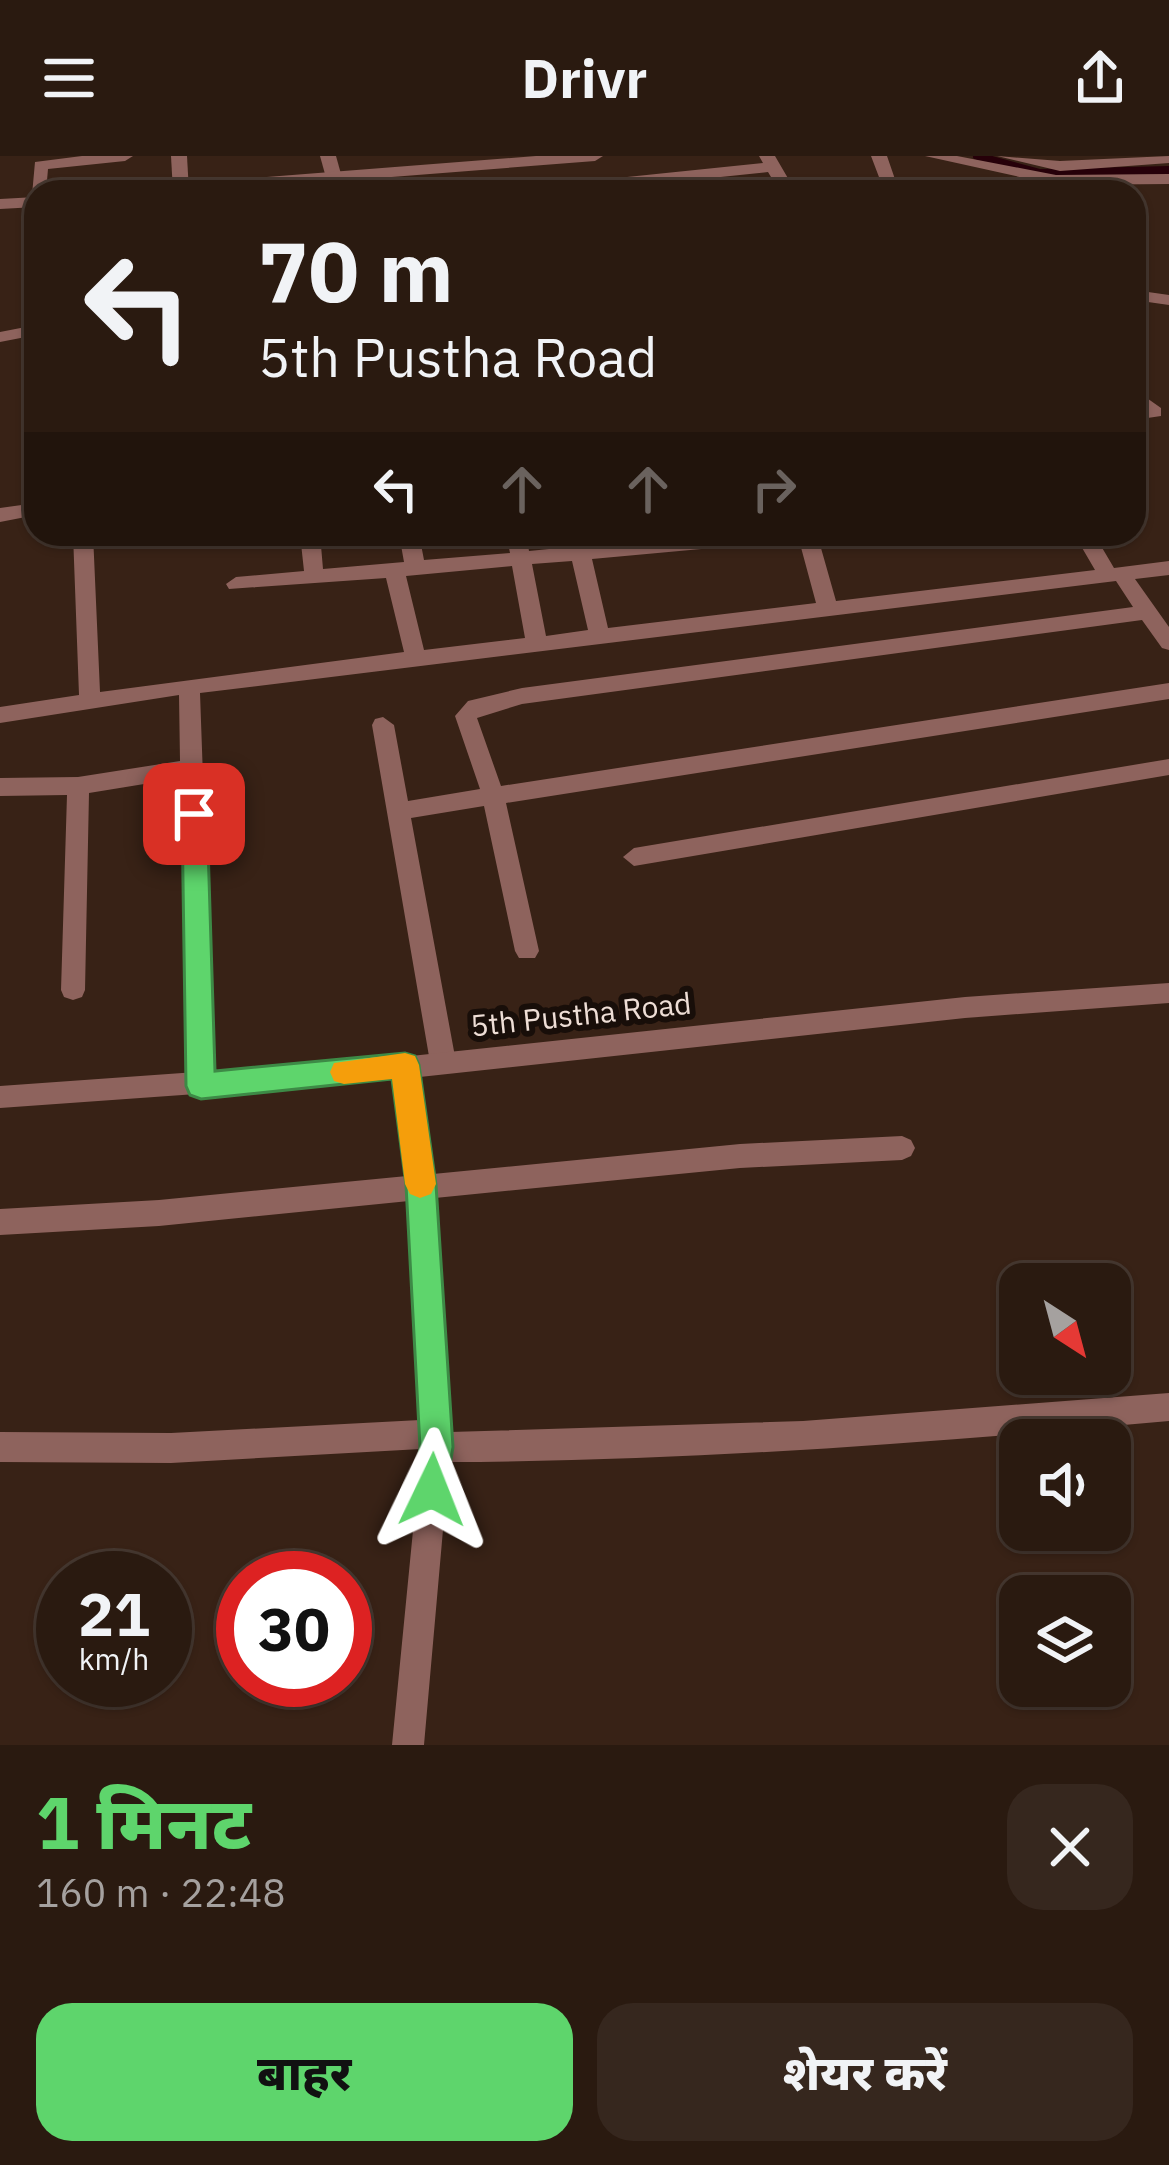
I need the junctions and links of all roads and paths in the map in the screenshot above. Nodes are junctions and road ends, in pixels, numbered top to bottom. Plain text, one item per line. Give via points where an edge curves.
1 (124, 156) edge
2 (328, 156) edge
3 (595, 156) edge
4 (933, 156) edge
5 (1005, 156) edge
6 (1169, 158) edge
7 (768, 161) edge
8 (332, 174) junction
9 (1169, 179) edge
10 (39, 180) edge
11 (295, 180) edge
12 (334, 180) edge
13 (633, 180) edge
14 (84, 546) edge
15 (311, 546) edge
16 (407, 546) edge
17 (518, 546) edge
18 (575, 546) edge
19 (579, 546) edge
20 (810, 546) edge
21 (1093, 546) edge
22 (521, 560) junction
23 (404, 567) junction
24 (1169, 568) edge
25 (314, 575) junction
26 (1115, 575) junction
27 (236, 584) dead end
28 (828, 610) junction
29 (1147, 612) junction
30 (600, 638) junction
31 (1169, 644) edge
32 (537, 645) junction
33 (416, 659) junction
34 (189, 686) junction
35 (1169, 691) edge
36 (90, 701) junction
37 (0, 716) edge
38 (383, 725) dead end
39 (1169, 767) edge
40 (193, 768) junction
41 (78, 786) junction
42 (0, 787) edge
43 (494, 795) junction
44 (398, 811) junction
45 (634, 857) dead end
46 (527, 951) dead end
47 (73, 990) dead end
48 (1169, 993) edge
49 (443, 1062) junction
50 (405, 1065) junction
51 (201, 1086) junction
52 (0, 1097) edge
53 (902, 1148) dead end
54 (421, 1185) junction
55 (0, 1222) edge
56 (1169, 1407) edge
57 (435, 1440) junction
58 (0, 1447) edge
59 (408, 1745) edge

1 - 10 street via 41,165
2 - 8 street
3 - 8 street
4 - 9 street via 1056,180
5 - 6 street via 1060,166
7 - 13 street
8 - 11 street
8 - 12 street
14 - 36 street
15 - 25 street
16 - 23 street
17 - 22 street
18 - 22 street
19 - 30 street
20 - 28 street
21 - 26 street
22 - 23 street
22 - 32 street
23 - 25 street
23 - 33 street
24 - 26 street
25 - 27 street
26 - 28 street
26 - 29 street
28 - 30 street
29 - 31 street
29 - 43 street via 493,702 466,716
30 - 32 street
32 - 33 street
33 - 34 street
34 - 36 street
34 - 40 street
35 - 43 street
36 - 37 street
38 - 44 street
39 - 45 street
40 - 41 street
40 - 51 street
41 - 42 street
41 - 47 street
43 - 44 street
43 - 46 street
44 - 49 street
48 - 49 street, 5th Pustha Road via 1042,998
49 - 50 street, 5th Pustha Road
50 - 51 street, 5th Pustha Road
50 - 54 street
51 - 52 street, 5th Pustha Road
53 - 54 street
54 - 55 street
54 - 57 street
56 - 57 street via 846,1436 578,1448
57 - 58 street
57 - 59 street

